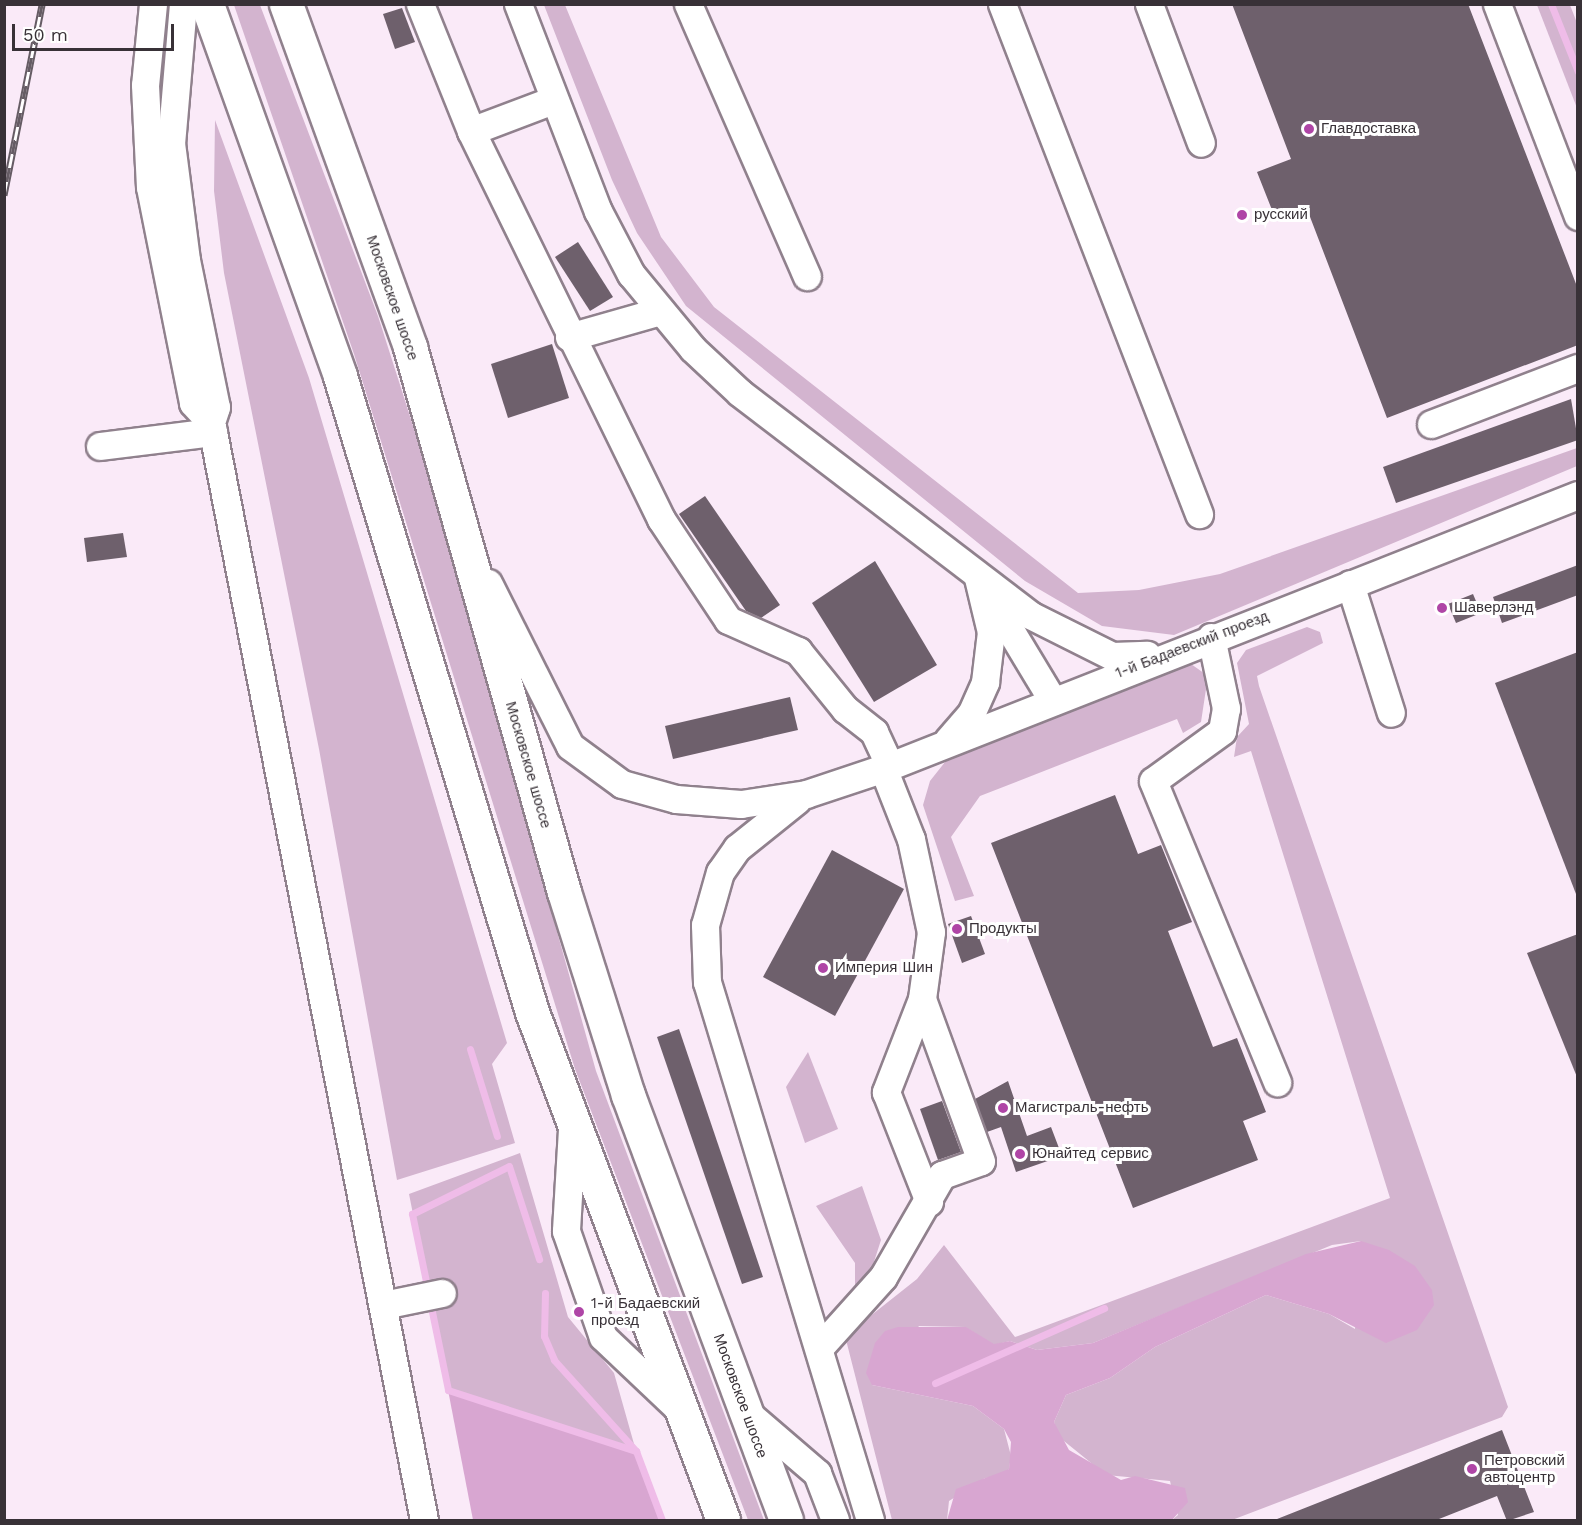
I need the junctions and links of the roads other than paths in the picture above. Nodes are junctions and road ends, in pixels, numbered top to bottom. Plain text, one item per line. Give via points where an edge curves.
1 (153, 4) edge
2 (183, 4) edge
3 (286, 4) edge
4 (420, 4) edge
5 (518, 4) edge
6 (688, 4) edge
7 (1002, 4) edge
8 (1149, 4) edge
9 (1497, 4) edge
10 (212, 17) edge
11 (553, 100) junction
12 (471, 131) junction
13 (1201, 144) dead end
14 (1578, 216) edge
15 (807, 276) dead end
16 (660, 312) junction
17 (569, 337) junction
18 (1578, 368) edge
19 (1431, 424) dead end
20 (212, 427) junction
21 (100, 446) dead end
22 (1578, 495) edge
23 (1199, 514) dead end
24 (464, 533) junction
25 (978, 578) junction
26 (1350, 584) junction
27 (1211, 637) junction
28 (1164, 655) junction
29 (1053, 701) junction
30 (1391, 713) dead end
31 (943, 745) junction
32 (886, 767) junction
33 (806, 794) junction
34 (922, 999) junction
35 (1277, 1082) dead end
36 (572, 1129) junction
37 (929, 1202) junction
38 (442, 1293) dead end
39 (383, 1305) junction
40 (820, 1347) junction
41 (679, 1409) junction
42 (746, 1412) junction
43 (424, 1521) edge
44 (723, 1521) edge
45 (786, 1521) edge
46 (835, 1521) edge
47 (870, 1521) edge

1 - 20 street via 145,85 150,187 193,403
2 - 20 street via 171,143 186,260 216,407
3 - 24 highway, Московское шоссе via 410,346
4 - 12 street
5 - 11 street
6 - 15 street
7 - 23 street
8 - 13 street
9 - 14 street
10 - 36 highway via 340,376 532,1012
11 - 12 street
11 - 16 street via 598,211 631,274
12 - 17 street
16 - 17 street
16 - 25 street via 740,393
17 - 32 street via 661,519 728,620 798,651 845,710 874,732
18 - 19 street
20 - 21 street
20 - 39 street
22 - 26 street, 1-й Бадаевский проезд
24 - 33 street via 561,736 595,766 622,784 708,803
24 - 42 highway, Московское шоссе via 564,892 628,1095
25 - 28 street via 1076,643 1112,656
25 - 29 street
25 - 31 street via 991,632 985,682 971,714
26 - 27 street, 1-й Бадаевский проезд
26 - 30 street
27 - 28 street, 1-й Бадаевский проезд
27 - 35 street via 1226,708 1221,731 1153,781
28 - 29 street, 1-й Бадаевский проезд
29 - 31 street, 1-й Бадаевский проезд
31 - 32 street, 1-й Бадаевский проезд
32 - 33 street, 1-й Бадаевский проезд
32 - 34 street via 926,891 931,932
33 - 40 street via 737,848 720,872 710,896 705,951 714,1018
34 - 37 street via 886,1092
34 - 37 street via 981,1161 942,1174
36 - 41 highway
36 - 41 street via 566,1231 603,1337
37 - 40 street via 883,1277
38 - 39 street
39 - 43 street
40 - 47 street
41 - 44 highway
42 - 45 highway, Московское шоссе
42 - 46 street via 817,1473

